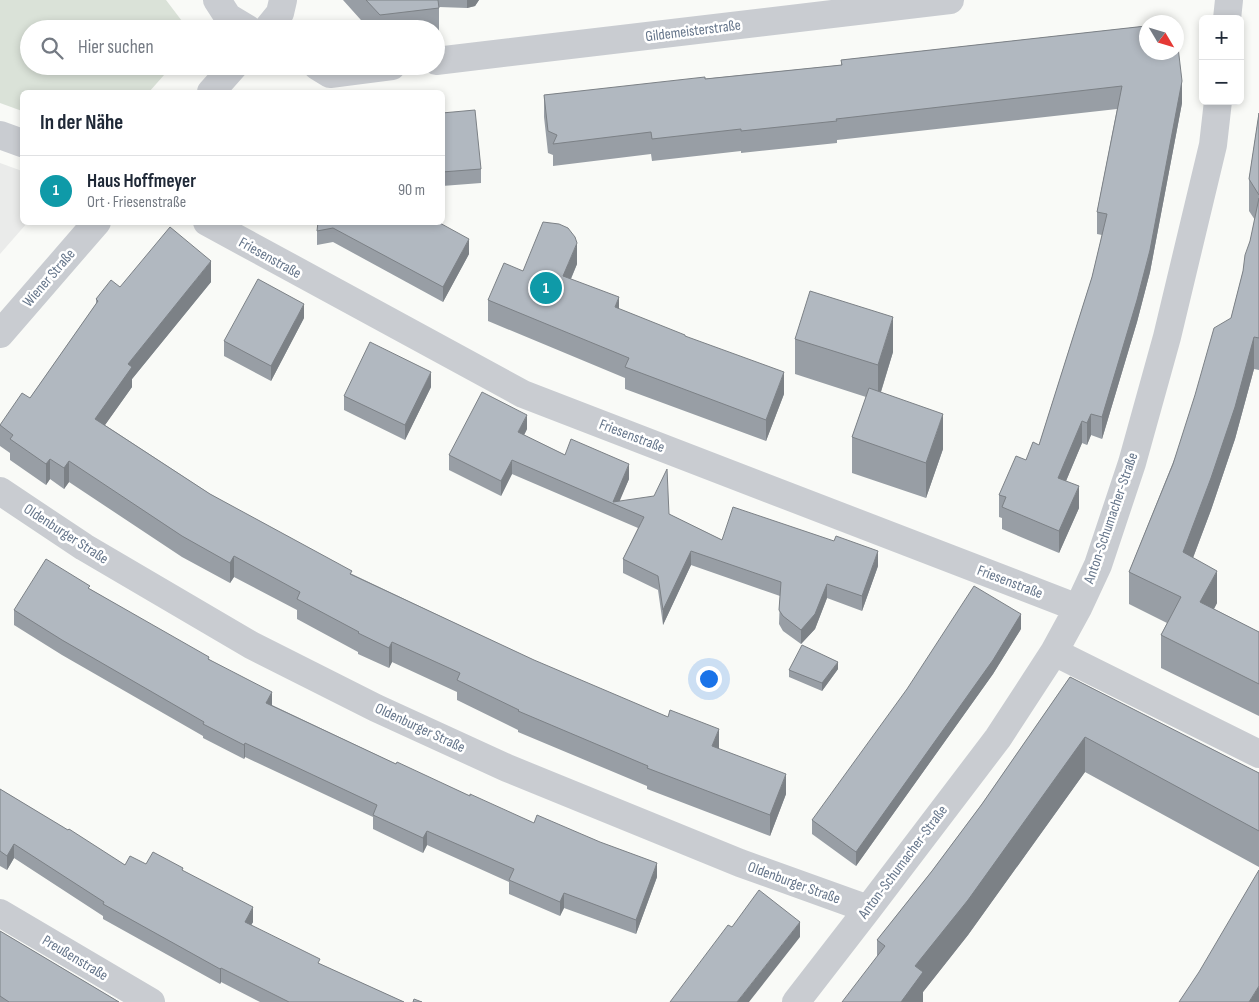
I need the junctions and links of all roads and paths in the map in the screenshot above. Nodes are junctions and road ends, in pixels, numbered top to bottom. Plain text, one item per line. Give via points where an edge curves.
1 (216, 0) edge
2 (282, 0) edge
3 (950, 0) edge
4 (1228, 0) edge
5 (1227, 15) edge
6 (233, 20) edge
7 (274, 20) edge
8 (445, 60) edge
9 (226, 75) edge
10 (213, 90) edge
11 (1218, 105) edge
12 (0, 135) edge
13 (20, 141) edge
14 (94, 225) edge
15 (212, 225) edge
16 (0, 334) edge
17 (0, 490) edge
18 (1078, 608) junction
19 (1054, 652) junction
20 (1259, 754) edge
21 (868, 909) junction
22 (0, 913) edge
23 (151, 1002) edge
24 (796, 1002) edge

1 - 6 street
2 - 7 street via 280,13
3 - 8 street, Gildemeisterstraße
4 - 5 street
9 - 10 street
11 - 18 street, Anton-Schumacher-Straße via 1213,145 1167,338 1129,472 1098,565
12 - 13 street
14 - 16 street, Wiener Straße
15 - 18 street, Friesenstraße via 523,394
17 - 21 street, Oldenburger Straße via 84,547 251,645 376,708 507,768 740,863
18 - 19 street, Anton-Schumacher-Straße
19 - 20 street
19 - 21 street, Anton-Schumacher-Straße via 998,738
21 - 24 street, Anton-Schumacher-Straße
22 - 23 street, Preußenstraße

